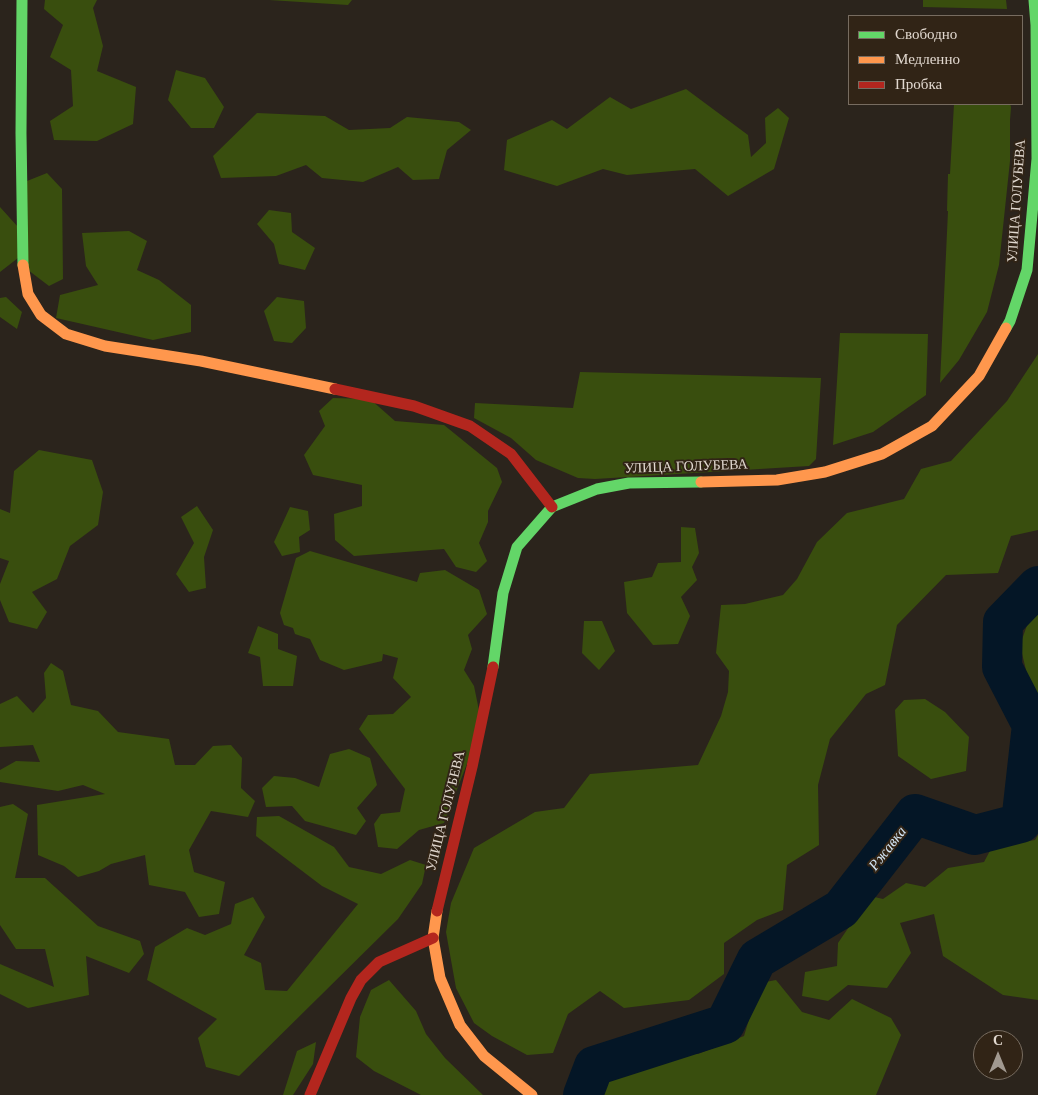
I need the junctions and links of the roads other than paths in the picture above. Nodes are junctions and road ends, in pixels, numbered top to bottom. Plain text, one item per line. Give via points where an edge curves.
1 (22, 0) edge
2 (1034, 0) edge
3 (552, 507) junction
4 (433, 938) junction
5 (310, 1095) edge
6 (532, 1095) edge

1 - 3 street via 22,259 28,294 41,315 66,334 105,346 201,361 414,406 470,426 511,454
2 - 3 street, УЛИЦА ГОЛУБЕВА via 1037,160 1027,270 1010,321 979,376 932,426 882,454 825,472 777,480 629,483 597,489
3 - 4 street, УЛИЦА ГОЛУБЕВА via 517,547 503,593 492,672
4 - 5 street via 379,962 361,980 350,998
4 - 6 street, УЛИЦА ГОЛУБЕВА via 440,978 460,1025 484,1056

